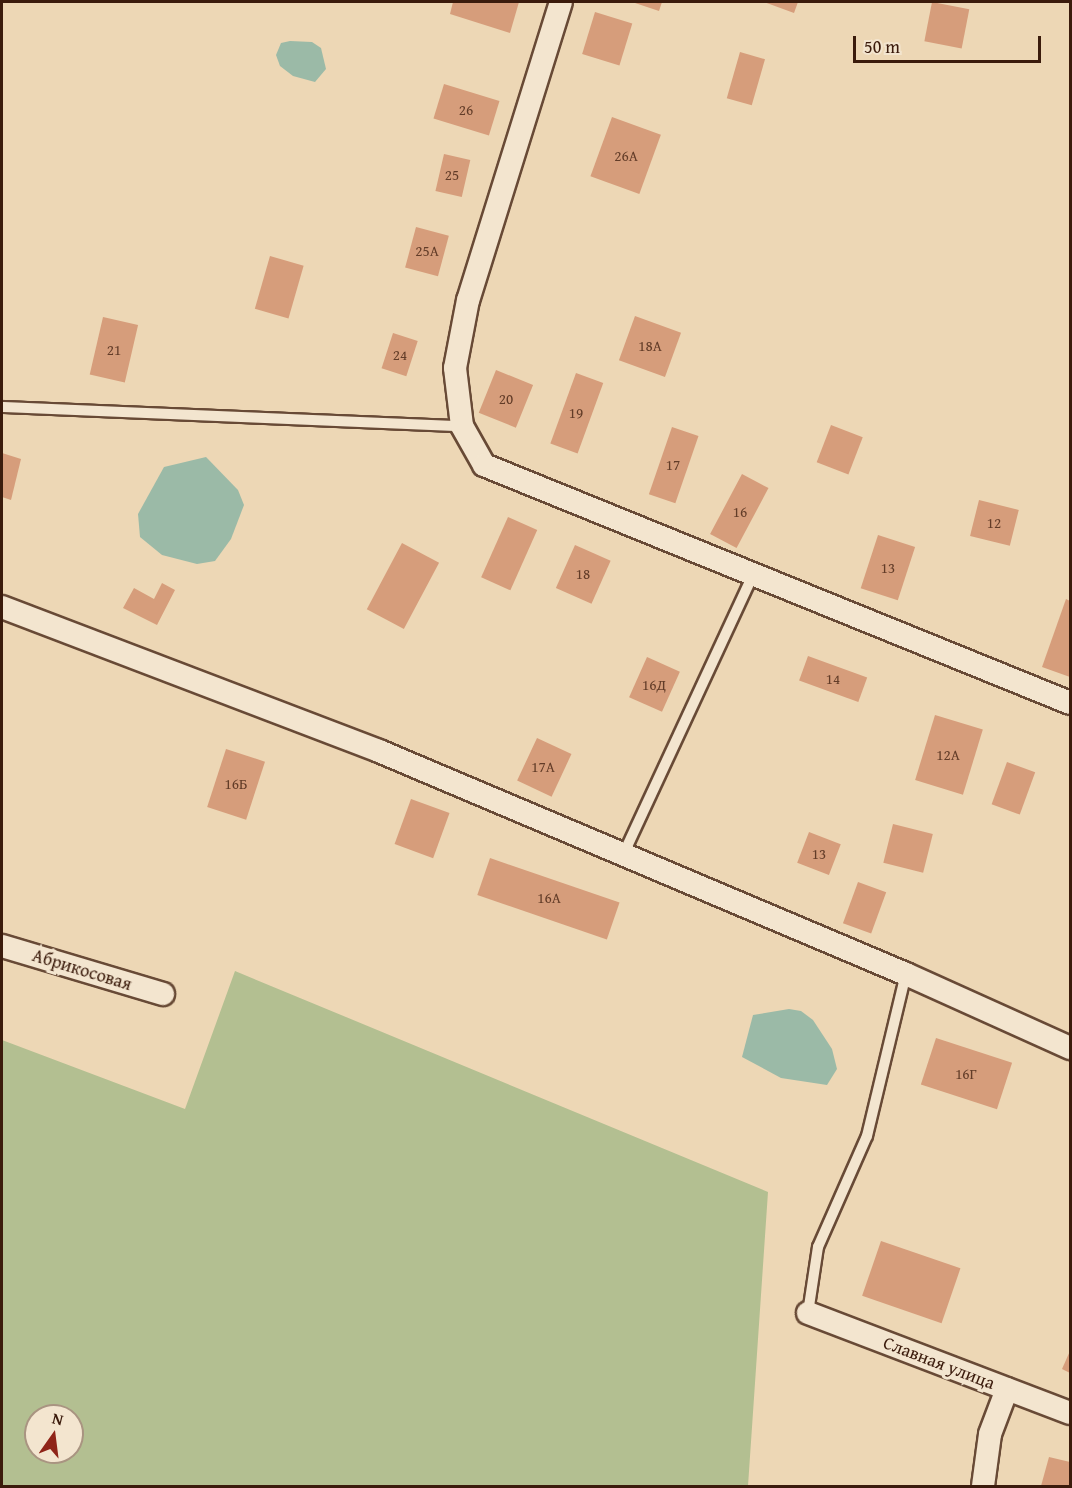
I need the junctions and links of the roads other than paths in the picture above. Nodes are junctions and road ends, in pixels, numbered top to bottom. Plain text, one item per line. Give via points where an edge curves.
1 (561, 2) edge
2 (2, 407) edge
3 (462, 426) junction
4 (752, 577) junction
5 (2, 607) edge
6 (1071, 703) edge
7 (623, 855) junction
8 (2, 946) edge
9 (906, 974) junction
10 (163, 994) dead end
11 (1071, 1048) edge
12 (808, 1313) joint
13 (1007, 1389) junction
14 (1071, 1413) edge
15 (983, 1486) edge

1 - 3 street via 468,300 455,368
2 - 3 lane
3 - 4 street via 484,465
4 - 6 street
4 - 7 lane
5 - 7 street via 379,751
7 - 9 street
8 - 10 street, Абрикосовая
9 - 11 street
9 - 12 lane via 867,1136 818,1247
12 - 13 street, Славная улица
13 - 14 street, Славная улица
13 - 15 street via 990,1434

